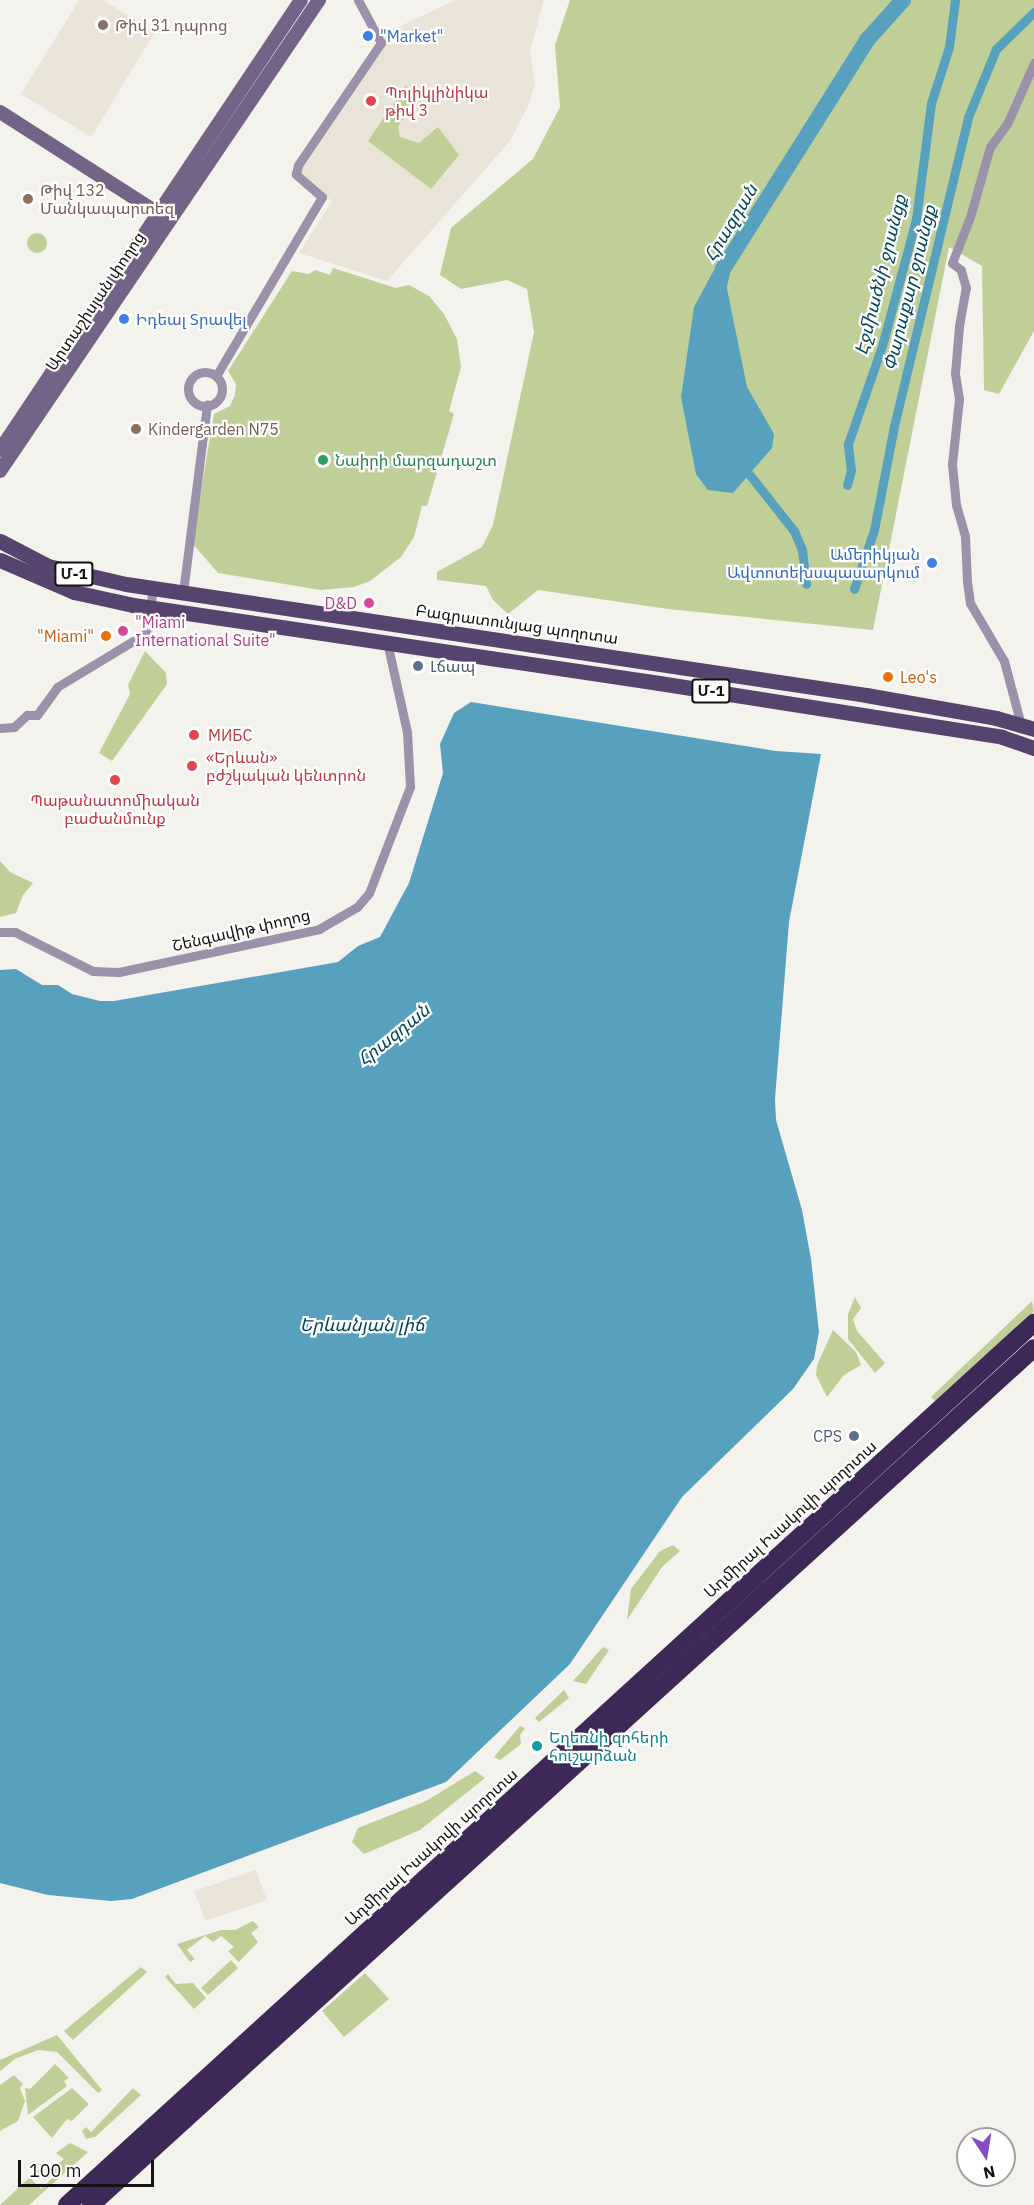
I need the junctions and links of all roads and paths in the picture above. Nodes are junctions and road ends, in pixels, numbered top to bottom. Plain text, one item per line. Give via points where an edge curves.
1 (301, 0) edge
2 (319, 0) edge
3 (358, 0) edge
4 (1034, 63) edge
5 (0, 112) edge
6 (163, 216) junction
7 (216, 376) junction
8 (207, 405) junction
9 (0, 450) edge
10 (0, 471) edge
11 (0, 541) edge
12 (0, 560) edge
13 (153, 589) junction
14 (183, 592) junction
15 (151, 607) junction
16 (438, 631) junction
17 (387, 642) junction
18 (435, 649) junction
19 (812, 687) junction
20 (808, 706) junction
21 (1027, 727) edge
22 (0, 728) edge
23 (1034, 748) edge
24 (0, 932) edge
25 (1034, 1323) edge
26 (1034, 1348) edge
27 (67, 2205) edge
28 (91, 2205) edge

1 - 6 main road, Արտաշիսյան փողոց
2 - 6 main road, Արտաշիսյան փողոց
3 - 7 street via 381,43 298,165 296,174 322,197
4 - 21 street via 1007,124 990,147 952,263 960,270 966,288 958,326 959,399 952,464 956,506 965,536 970,603 1004,661
5 - 6 main road
6 - 9 main road, Արտաշիսյան փողոց
6 - 10 main road, Արտաշիսյան փողոց
7 - 8 street via 222,386 220,396
7 - 8 street via 201,373 190,383 192,399
8 - 14 street
11 - 13 main road, Բագրատունյաց պողոտա / Մ-1 via 48,566
12 - 15 main road, Մ-1 via 74,592
13 - 14 main road, Բագրատունյաց պողոտա / Մ-1
13 - 15 street
14 - 16 main road, Բագրատունյաց պողոտա / Մ-1
15 - 17 main road, Մ-1
15 - 22 street via 146,633 57,687 37,715 27,715 14,727
16 - 18 main road
16 - 19 main road, Բագրատունյաց պողոտա / Մ-1
17 - 18 main road, Մ-1
17 - 24 street, Շենգավիթ փողոց via 408,732 410,787 369,893 357,907 319,929 119,972 93,971 22,935
18 - 20 main road, Մ-1
19 - 20 main road
19 - 21 main road, Բագրատունյաց պողոտա / Մ-1
20 - 23 main road, Մ-1 via 1002,737
25 - 27 highway, Ադմիրալ Իսակովի պողոտա
26 - 28 highway

